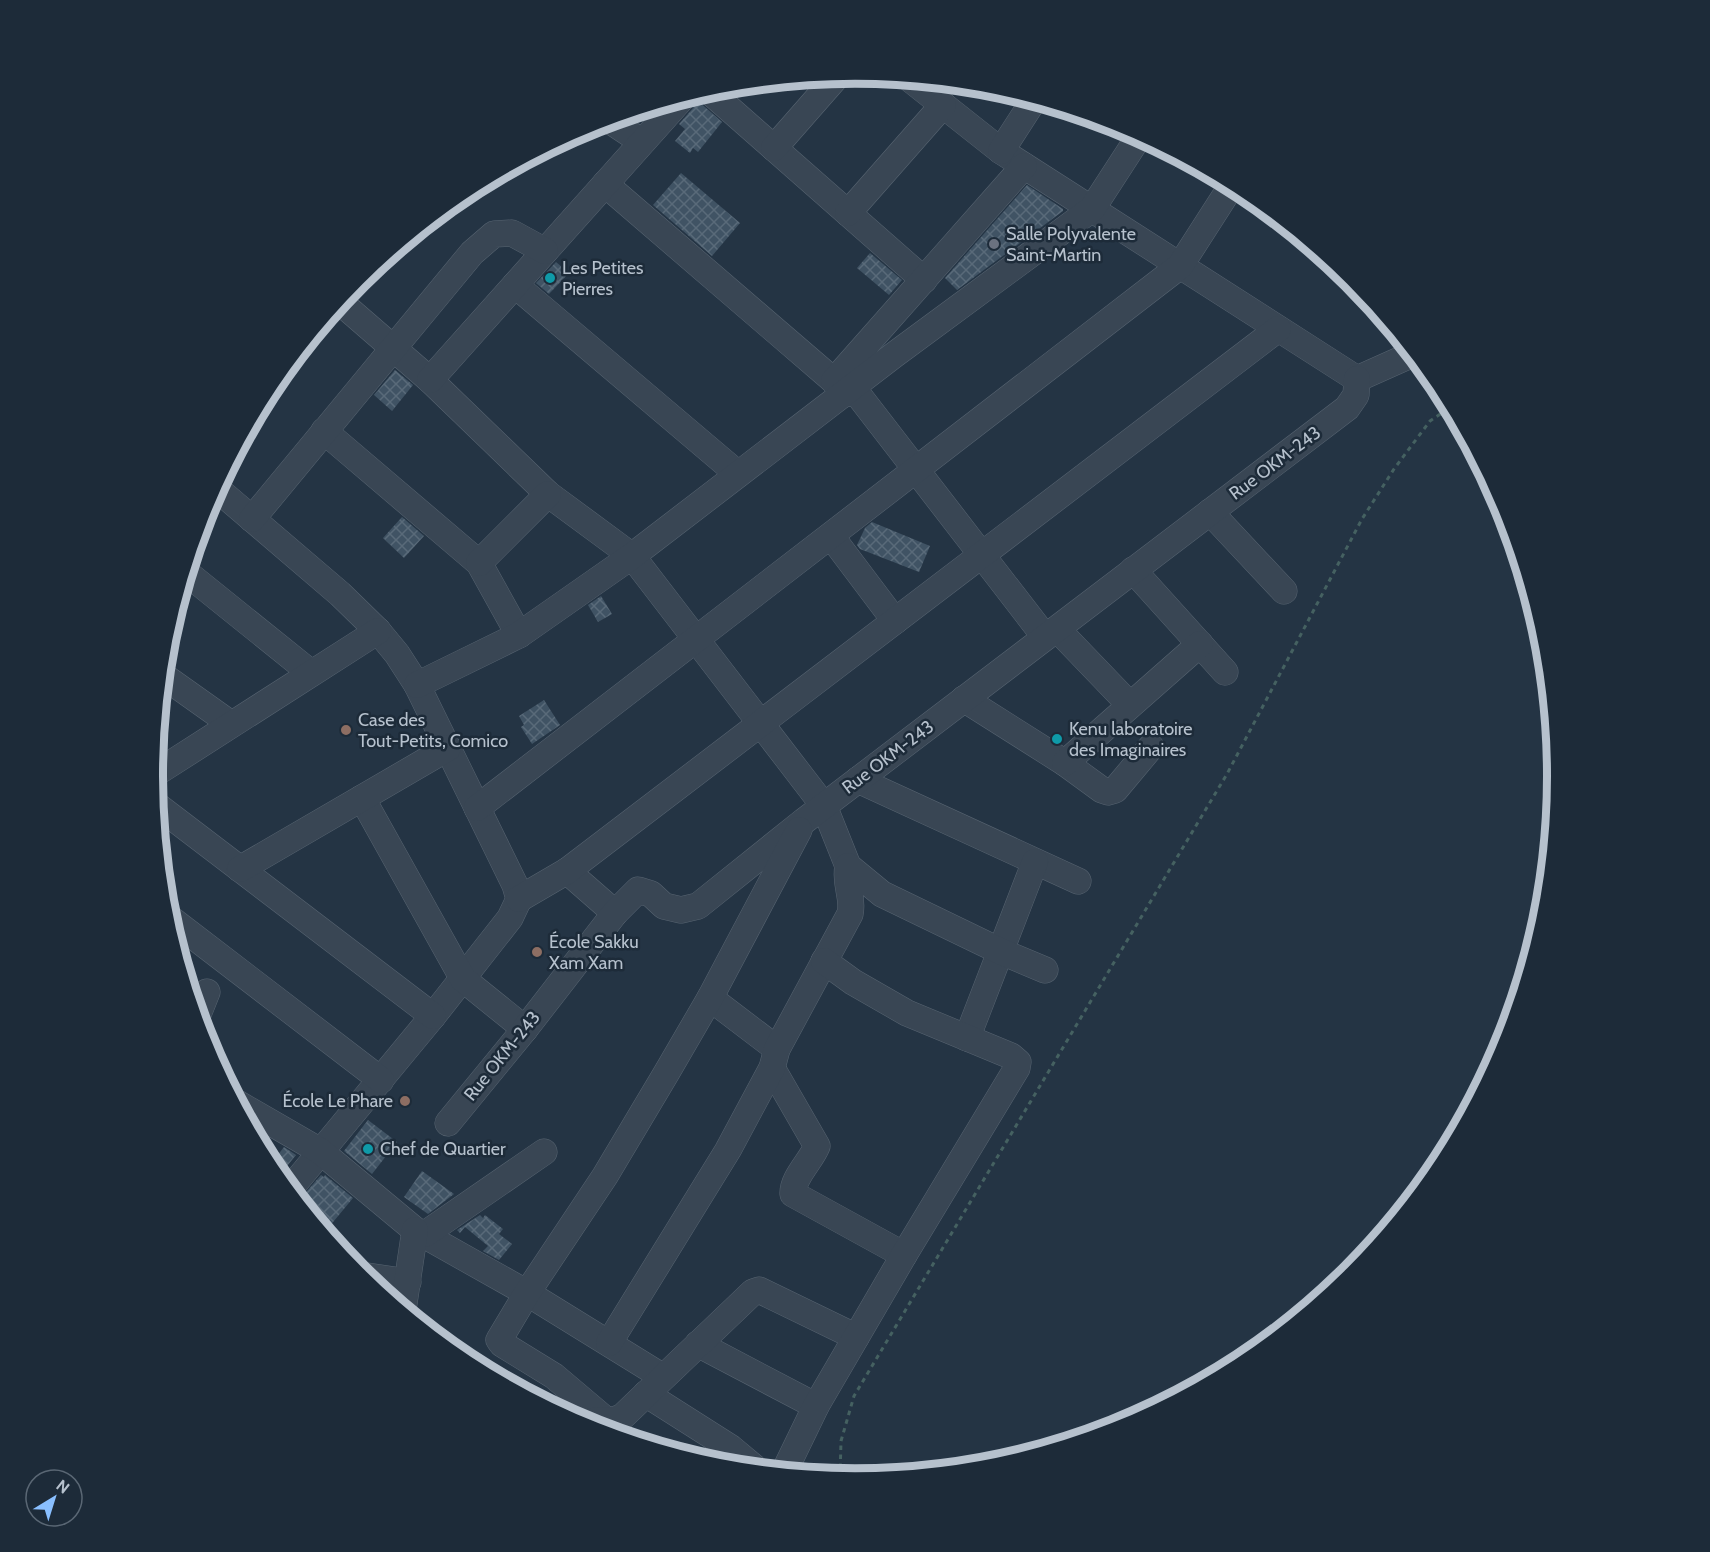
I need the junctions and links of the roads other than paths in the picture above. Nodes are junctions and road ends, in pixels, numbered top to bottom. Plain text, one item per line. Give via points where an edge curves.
1 (830, 85) edge
2 (921, 87) edge
3 (717, 98) edge
4 (943, 105) junction
5 (1030, 107) edge
6 (672, 109) edge
7 (619, 126) edge
8 (642, 142) junction
9 (1135, 143) edge
10 (774, 148) junction
11 (1001, 151) junction
12 (1024, 166) junction
13 (605, 184) junction
14 (1227, 193) edge
15 (1092, 209) junction
16 (848, 213) junction
17 (545, 251) junction
18 (1180, 266) junction
19 (924, 280) junction
20 (515, 285) junction
21 (347, 308) edge
22 (1278, 329) junction
23 (393, 348) junction
24 (1406, 357) edge
25 (430, 380) junction
26 (1357, 380) junction
27 (844, 388) junction
28 (324, 431) junction
29 (916, 470) junction
30 (738, 474) junction
31 (223, 494) edge
32 (548, 494) junction
33 (1210, 512) junction
34 (252, 519) junction
35 (831, 536) junction
36 (982, 555) junction
37 (632, 556) junction
38 (479, 563) junction
39 (1133, 570) junction
40 (193, 578) edge
41 (1284, 591) dead end
42 (895, 621) junction
43 (378, 631) junction
44 (1051, 633) junction
45 (519, 634) junction
46 (696, 639) junction
47 (1200, 644) junction
48 (1225, 672) dead end
49 (311, 673) junction
50 (170, 681) edge
51 (417, 685) junction
52 (964, 699) junction
53 (1130, 705) junction
54 (760, 723) junction
55 (231, 724) junction
56 (1150, 747) dead end
57 (448, 748) junction
58 (1065, 763) junction
59 (163, 768) edge
60 (858, 780) junction
61 (362, 798) junction
62 (824, 806) junction
63 (477, 808) junction
64 (164, 811) edge
65 (804, 821) junction
66 (1035, 862) junction
67 (849, 866) junction
68 (240, 869) junction
69 (567, 871) junction
70 (1078, 881) dead end
71 (519, 899) junction
72 (615, 913) junction
73 (180, 929) edge
74 (1002, 952) junction
75 (824, 961) junction
76 (1045, 970) dead end
77 (463, 979) junction
78 (207, 992) dead end
79 (710, 998) junction
80 (202, 1004) edge
81 (433, 1016) junction
82 (525, 1029) junction
83 (967, 1038) junction
84 (774, 1059) junction
85 (381, 1080) junction
86 (249, 1110) edge
87 (448, 1123) dead end
88 (320, 1150) junction
89 (544, 1152) dead end
90 (295, 1182) edge
91 (420, 1232) junction
92 (904, 1255) junction
93 (380, 1278) edge
94 (408, 1282) junction
95 (527, 1293) junction
96 (405, 1301) edge
97 (856, 1337) junction
98 (609, 1343) junction
99 (698, 1344) junction
100 (654, 1386) junction
101 (816, 1406) junction
102 (588, 1414) edge
103 (606, 1421) edge
104 (723, 1456) edge
105 (788, 1465) edge

1 - 10 street
2 - 4 street
3 - 10 street
4 - 11 street
4 - 16 street
5 - 11 street
6 - 8 street
7 - 8 street
8 - 13 street
9 - 15 street
10 - 16 street
11 - 12 street
12 - 15 street
12 - 19 street
13 - 17 street
13 - 27 street
14 - 18 street
15 - 18 street
15 - 27 street
16 - 19 street
17 - 20 street
17 - 23 street via 512,233 494,234 472,253
18 - 22 street
18 - 29 street
19 - 27 street
20 - 25 street
20 - 30 street
21 - 23 street
22 - 26 street
22 - 36 street
23 - 25 street
23 - 28 street
24 - 26 street
25 - 32 street
26 - 33 street, Rue OKM-243 via 1356,394 1347,408
27 - 29 street
27 - 30 street
28 - 34 street
28 - 38 street
29 - 35 street
29 - 36 street
30 - 37 street
31 - 34 street
32 - 37 street
32 - 38 street
33 - 39 street, Rue OKM-243
33 - 41 street
34 - 43 street
35 - 42 street
35 - 46 street
36 - 42 street
36 - 44 street
37 - 45 street
37 - 46 street
38 - 45 street
39 - 44 street, Rue OKM-243
39 - 47 street
40 - 49 street
42 - 54 street
43 - 49 street
43 - 51 street
44 - 52 street, Rue OKM-243
44 - 53 street
45 - 51 street
46 - 54 street
46 - 63 street
47 - 48 street
47 - 53 street
49 - 55 street
50 - 55 street
51 - 57 street
52 - 58 street
52 - 60 street, Rue OKM-243
53 - 58 street
54 - 62 street
54 - 69 street
55 - 59 street
56 - 58 street via 1115,790 1108,792
57 - 61 street
57 - 63 street
60 - 62 street, Rue OKM-243
60 - 66 street
61 - 68 street
61 - 77 street
62 - 65 street, Rue OKM-243
62 - 67 street
63 - 71 street
64 - 68 street
65 - 72 street, Rue OKM-243 via 698,906 681,910 664,906 651,894 638,890
65 - 79 street
66 - 70 street
66 - 74 street
67 - 74 street via 882,894
67 - 75 street via 846,877 852,904 850,914
68 - 81 street
69 - 71 street
69 - 72 street
71 - 77 street via 510,918
72 - 82 street, Rue OKM-243
73 - 85 street
74 - 76 street
74 - 83 street
75 - 83 street via 907,1013
75 - 84 street
77 - 81 street
77 - 82 street
78 - 80 street
79 - 84 street
79 - 95 street via 605,1176
81 - 85 street
82 - 87 street, Rue OKM-243
83 - 92 street via 1011,1056 1018,1062 1017,1068
84 - 92 street via 817,1146 795,1183 793,1194
84 - 98 street via 728,1150
85 - 88 street
86 - 88 street
88 - 90 street
88 - 91 street
89 - 91 street
91 - 94 street
91 - 95 street
92 - 97 street
93 - 94 street
94 - 96 street
95 - 98 street
95 - 102 street via 499,1340 554,1376
97 - 99 street via 759,1290
97 - 101 street
98 - 100 street
99 - 100 street
99 - 101 street
100 - 103 street via 619,1420
100 - 104 street
101 - 105 street

